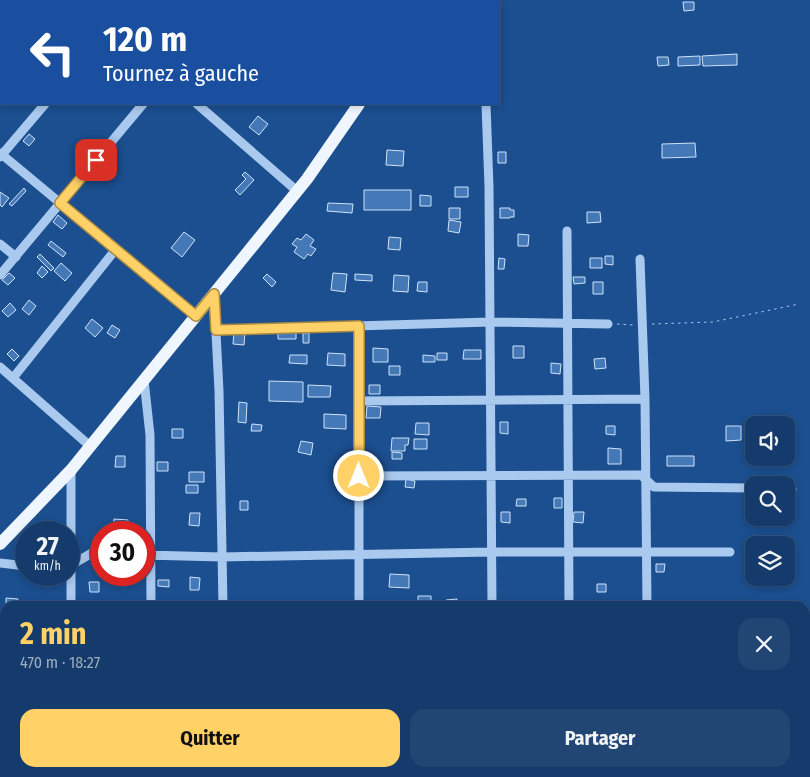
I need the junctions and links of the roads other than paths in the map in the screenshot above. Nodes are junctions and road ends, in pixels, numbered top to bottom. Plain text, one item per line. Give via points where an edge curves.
1 (45, 105) edge
2 (142, 105) edge
3 (198, 105) edge
4 (358, 105) edge
5 (486, 105) edge
6 (1, 155) edge
7 (297, 191) junction
8 (60, 203) junction
9 (567, 231) dead end
10 (0, 244) edge
11 (116, 249) junction
12 (16, 256) junction
13 (640, 259) dead end
14 (0, 275) edge
15 (214, 294) junction
16 (196, 316) junction
17 (490, 322) junction
18 (567, 323) junction
19 (608, 324) road end
20 (359, 326) junction
21 (216, 330) junction
22 (0, 367) edge
23 (13, 378) junction
24 (144, 380) junction
25 (645, 399) junction
26 (490, 400) junction
27 (568, 400) junction
28 (359, 401) junction
29 (90, 446) junction
30 (71, 470) junction
31 (359, 476) junction
32 (491, 476) junction
33 (568, 476) junction
34 (646, 480) junction
35 (745, 488) edge
36 (70, 521) edge
37 (148, 521) edge
38 (0, 544) edge
39 (491, 552) junction
40 (569, 552) junction
41 (647, 552) junction
42 (730, 552) dead end
43 (155, 555) edge
44 (359, 555) junction
45 (222, 557) junction
46 (0, 563) edge
47 (15, 565) edge
48 (70, 586) edge
49 (149, 586) edge
50 (71, 601) edge
51 (151, 601) edge
52 (223, 601) edge
53 (359, 601) edge
54 (492, 601) edge
55 (569, 601) edge
56 (647, 601) edge

1 - 6 street
2 - 8 street
3 - 7 street
4 - 7 main road
5 - 17 street
6 - 8 street
7 - 15 main road
8 - 11 street
8 - 12 street
9 - 18 street
10 - 12 street
11 - 16 street
11 - 23 street
12 - 14 street
13 - 25 street
15 - 16 main road
15 - 21 street
16 - 24 main road
17 - 18 street
17 - 20 street
17 - 26 street
18 - 19 street
18 - 27 street
20 - 21 street
20 - 28 street
21 - 45 street
22 - 23 street
23 - 29 street
24 - 29 main road
24 - 37 street via 150,435
25 - 27 street
25 - 34 street
26 - 27 street
26 - 28 street
26 - 32 street
27 - 33 street
28 - 31 street
29 - 30 main road
30 - 36 street
30 - 38 main road
31 - 32 street
31 - 44 street
32 - 33 street
32 - 39 street
33 - 34 street via 641,475
33 - 40 street
34 - 35 street via 654,487
34 - 41 street
39 - 40 street
39 - 44 street
39 - 54 street
40 - 41 street
40 - 55 street
41 - 42 street
41 - 56 street
43 - 45 street
44 - 45 street
44 - 53 street
45 - 52 street
46 - 47 street
48 - 50 street
49 - 51 street

